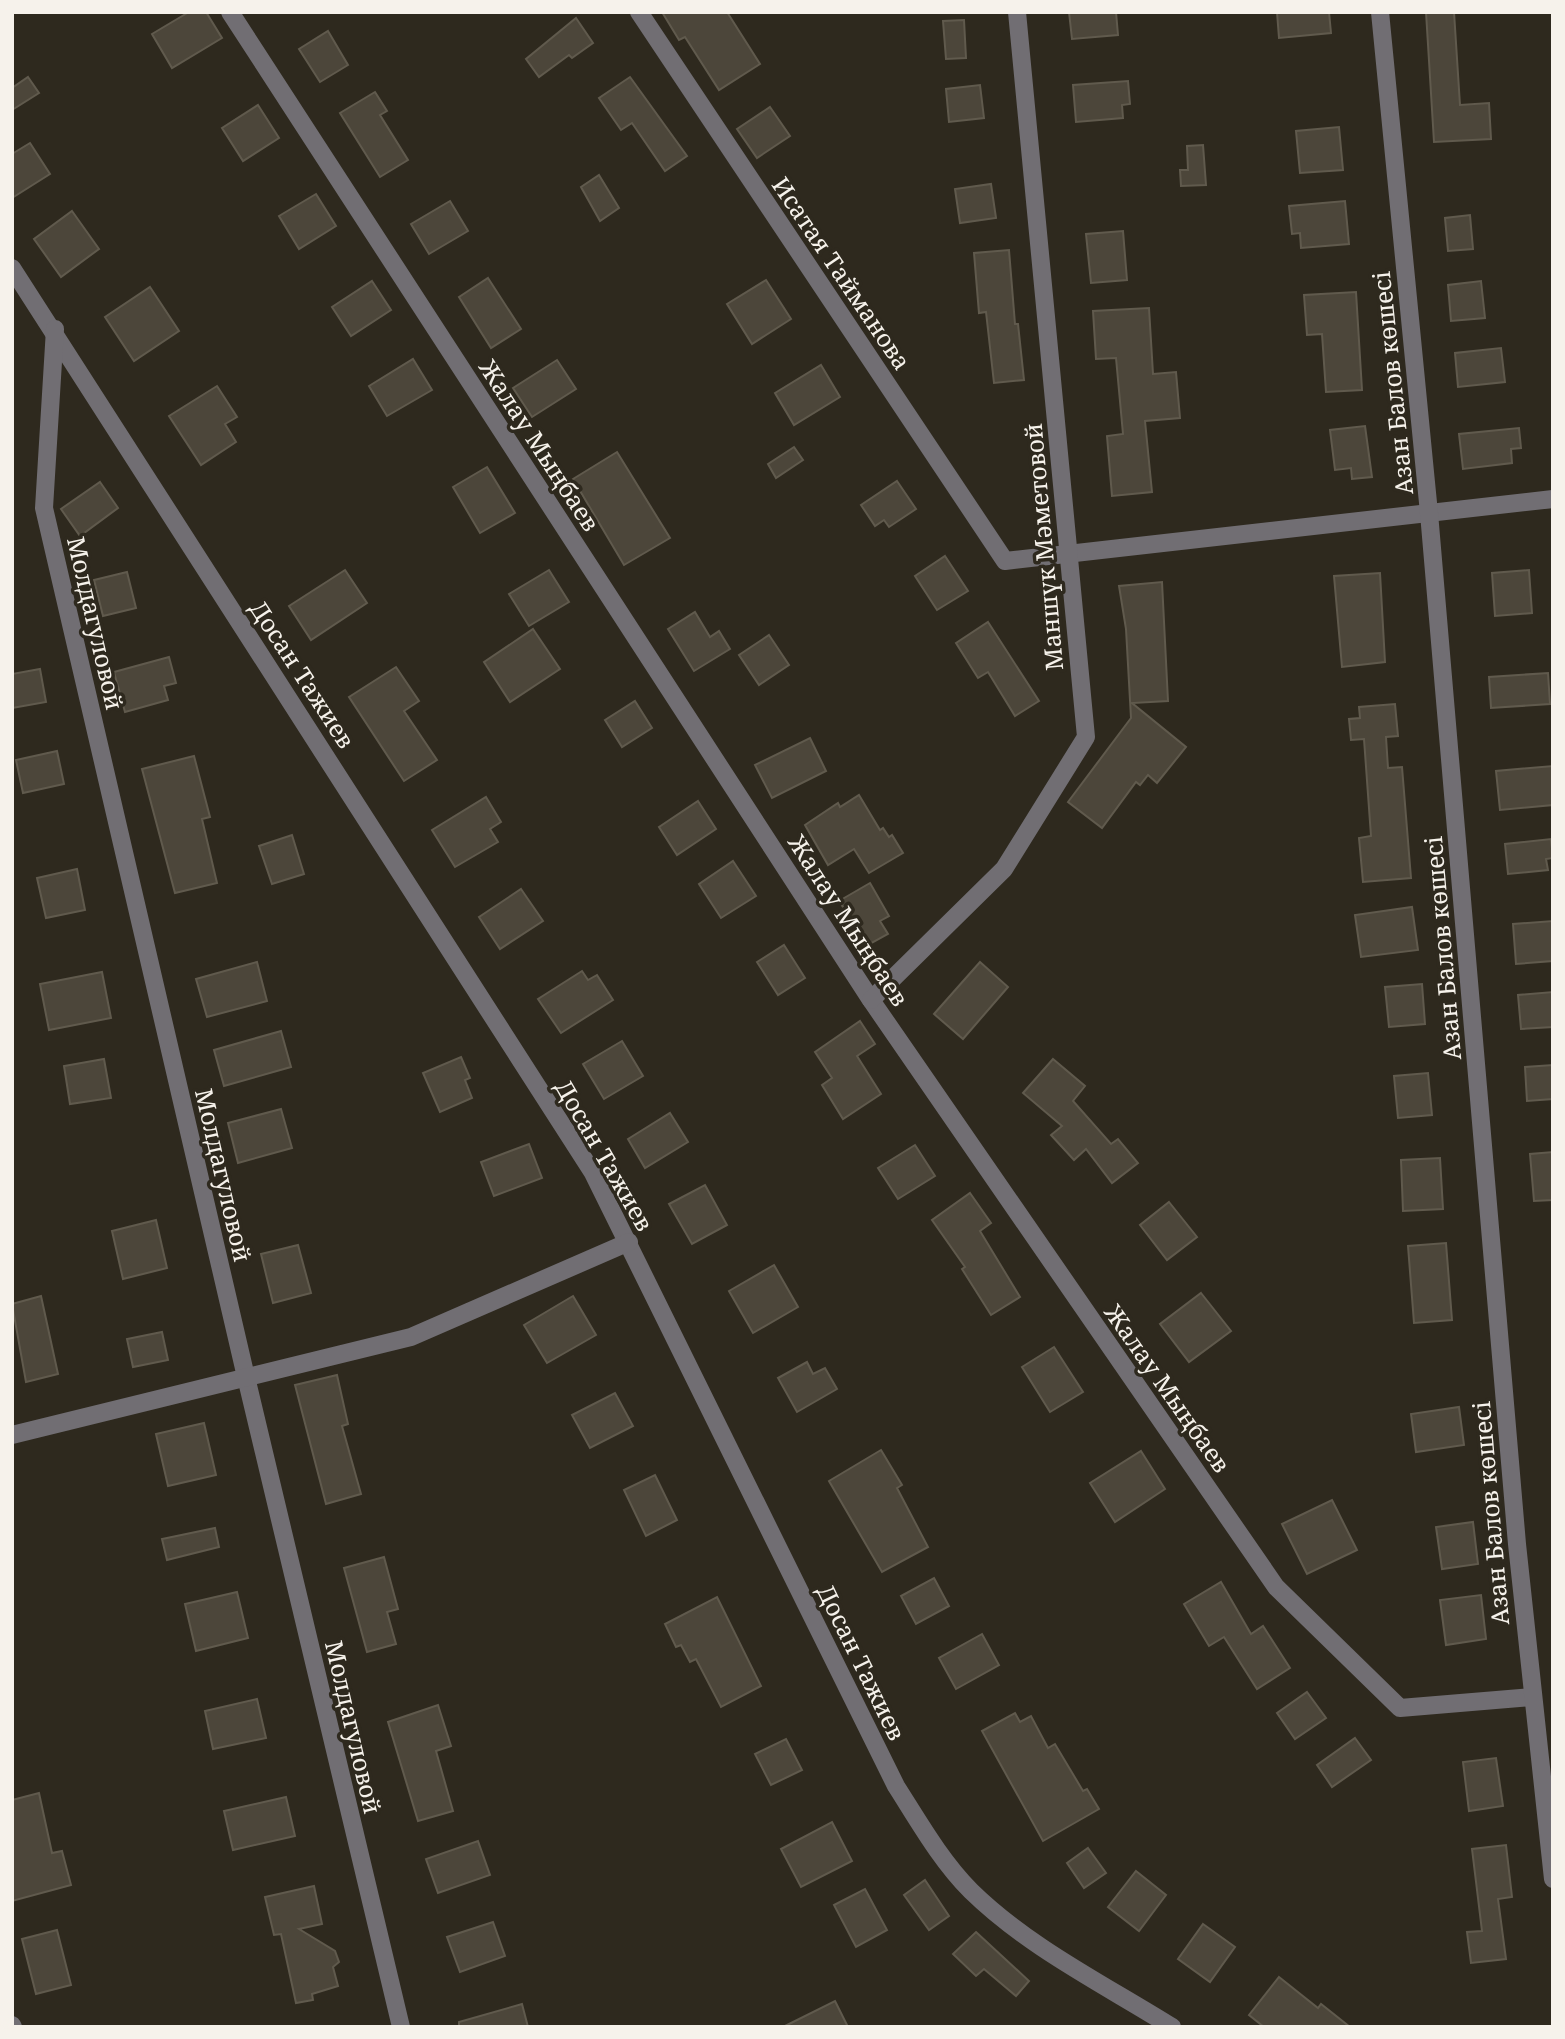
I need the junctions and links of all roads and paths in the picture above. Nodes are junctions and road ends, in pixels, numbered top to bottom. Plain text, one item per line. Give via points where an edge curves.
1 (230, 12) edge
2 (639, 12) edge
3 (1017, 12) edge
4 (1380, 12) edge
5 (12, 268) edge
6 (55, 329) junction
7 (1553, 499) edge
8 (1429, 513) junction
9 (1069, 553) junction
10 (871, 1000) junction
11 (629, 1242) junction
12 (246, 1377) junction
13 (12, 1435) edge
14 (1533, 1697) junction
15 (1553, 1879) edge
16 (401, 2027) edge
17 (1172, 2027) edge

1 - 10 street, Жалау Мыңбаев
2 - 9 street, Исатая Тайманова via 1005,561
3 - 9 street, Маншүк Мәметовой
4 - 8 street, Азан Балов көшесі
5 - 6 street, Досан Тажиев
6 - 11 street, Досан Тажиев via 593,1173
6 - 12 street, Молдагуловой via 44,508
7 - 8 street
8 - 9 street
8 - 14 street, Азан Балов көшесі
9 - 10 street, Маншүк Мәметовой via 1086,737 1004,869
10 - 14 street, Жалау Мыңбаев via 1276,1587 1400,1708
11 - 12 street via 411,1337
11 - 17 street, Досан Тажиев via 896,1786 941,1856 972,1891 1023,1934
12 - 13 street
12 - 16 street, Молдагуловой
14 - 15 street, Азан Балов көшесі

